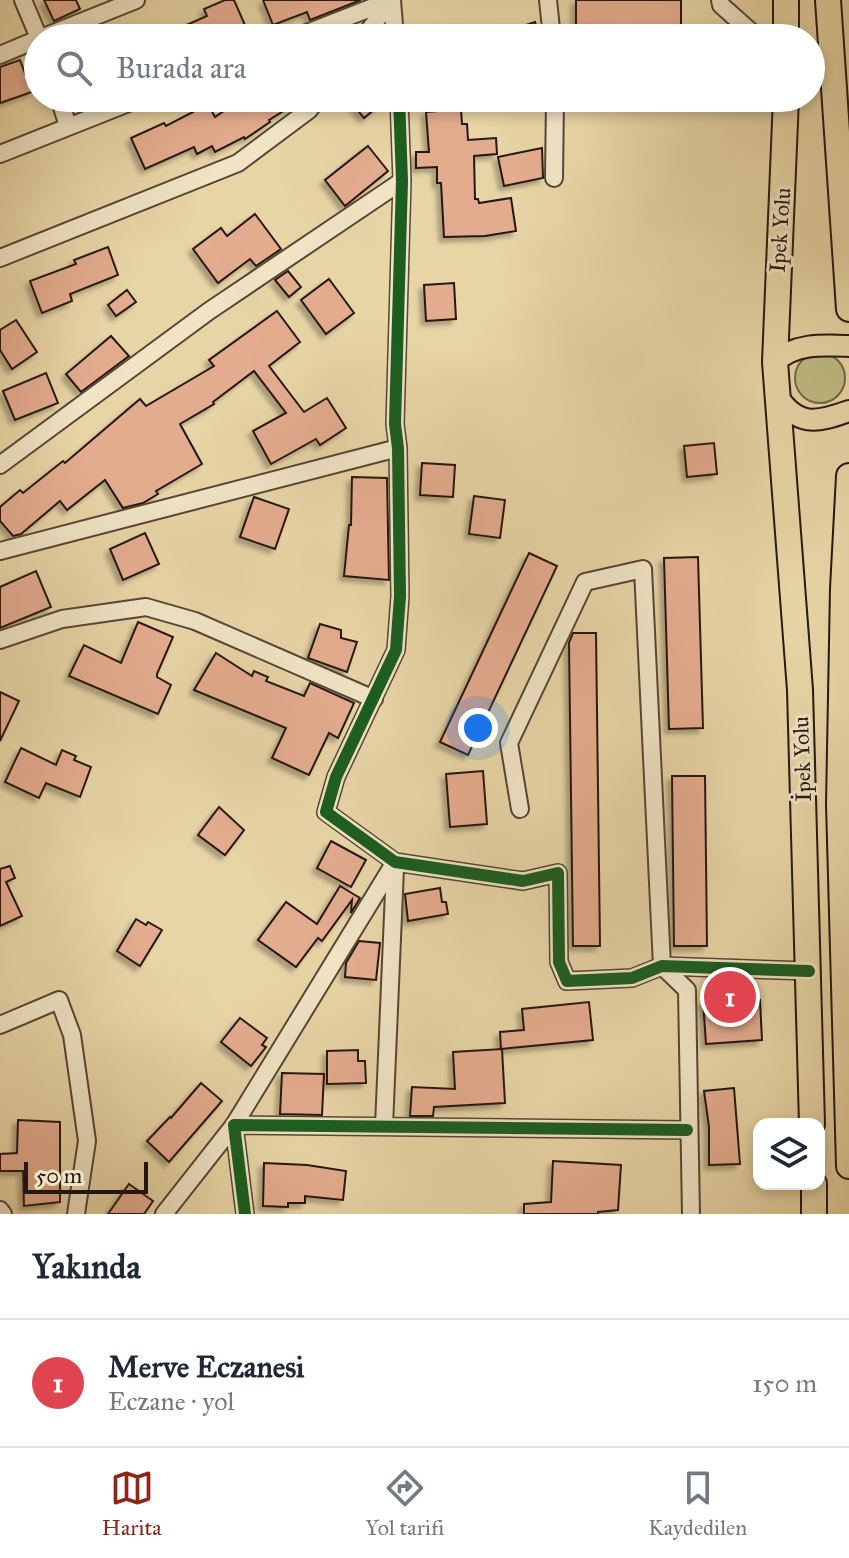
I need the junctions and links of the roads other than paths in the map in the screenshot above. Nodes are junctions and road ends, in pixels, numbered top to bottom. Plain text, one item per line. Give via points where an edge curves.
1 (23, 0) edge
2 (136, 0) edge
3 (392, 0) edge
4 (548, 0) edge
5 (720, 0) edge
6 (786, 0) edge
7 (828, 0) edge
8 (33, 24) edge
9 (75, 24) edge
10 (330, 24) edge
11 (374, 24) edge
12 (394, 24) edge
13 (551, 24) edge
14 (742, 24) edge
15 (786, 24) edge
16 (24, 45) edge
17 (0, 55) edge
18 (64, 112) edge
19 (104, 112) edge
20 (306, 112) edge
21 (400, 112) edge
22 (555, 112) edge
23 (785, 112) edge
24 (68, 126) junction
25 (0, 154) edge
26 (554, 178) dead end
27 (402, 181) junction
28 (0, 258) edge
29 (849, 309) edge
30 (849, 346) edge
31 (775, 362) junction
32 (776, 394) junction
33 (849, 411) edge
34 (398, 448) junction
35 (0, 465) edge
36 (849, 476) edge
37 (0, 551) edge
38 (0, 640) edge
39 (374, 699) junction
40 (520, 809) dead end
41 (849, 840) edge
42 (395, 862) junction
43 (843, 883) junction
44 (662, 966) junction
45 (809, 971) junction
46 (0, 1025) edge
47 (847, 1026) edge
48 (812, 1118) edge
49 (234, 1125) junction
50 (384, 1126) junction
51 (687, 1130) junction
52 (849, 1166) edge
53 (814, 1190) edge
54 (76, 1214) edge
55 (164, 1214) edge
56 (245, 1214) edge
57 (691, 1214) edge
58 (814, 1214) edge

1 - 8 street
2 - 9 street
3 - 10 street
3 - 11 street
3 - 12 street
4 - 13 street
5 - 14 street
6 - 15 highway
7 - 29 highway
16 - 17 street
18 - 24 street
19 - 24 street
20 - 28 street via 238,163
21 - 27 street
22 - 26 street
23 - 31 highway, Ipek Yolu
24 - 25 street
27 - 34 street
27 - 35 street via 209,311
30 - 31 main road via 791,350
31 - 32 highway, Ipek Yolu
32 - 33 main road via 791,413 805,420
32 - 45 highway, İpek Yolu via 800,690
34 - 37 street
34 - 39 street via 396,650
36 - 43 highway, İpek Yolu via 839,804
38 - 39 street via 62,619 146,607 195,621
39 - 42 street via 336,777 326,812
40 - 44 street via 509,743 585,582 643,569
41 - 43 highway
42 - 44 street via 523,881 558,873 559,962 567,981 632,978
42 - 49 street
42 - 50 street
43 - 47 highway, İpek Yolu
44 - 45 street
44 - 51 street via 687,990
45 - 48 highway, İpek Yolu
46 - 54 street via 59,1000 72,1035 87,1141
47 - 52 highway, İpek Yolu
49 - 50 street
49 - 55 street
49 - 56 street
50 - 51 street
51 - 57 street
53 - 58 highway

